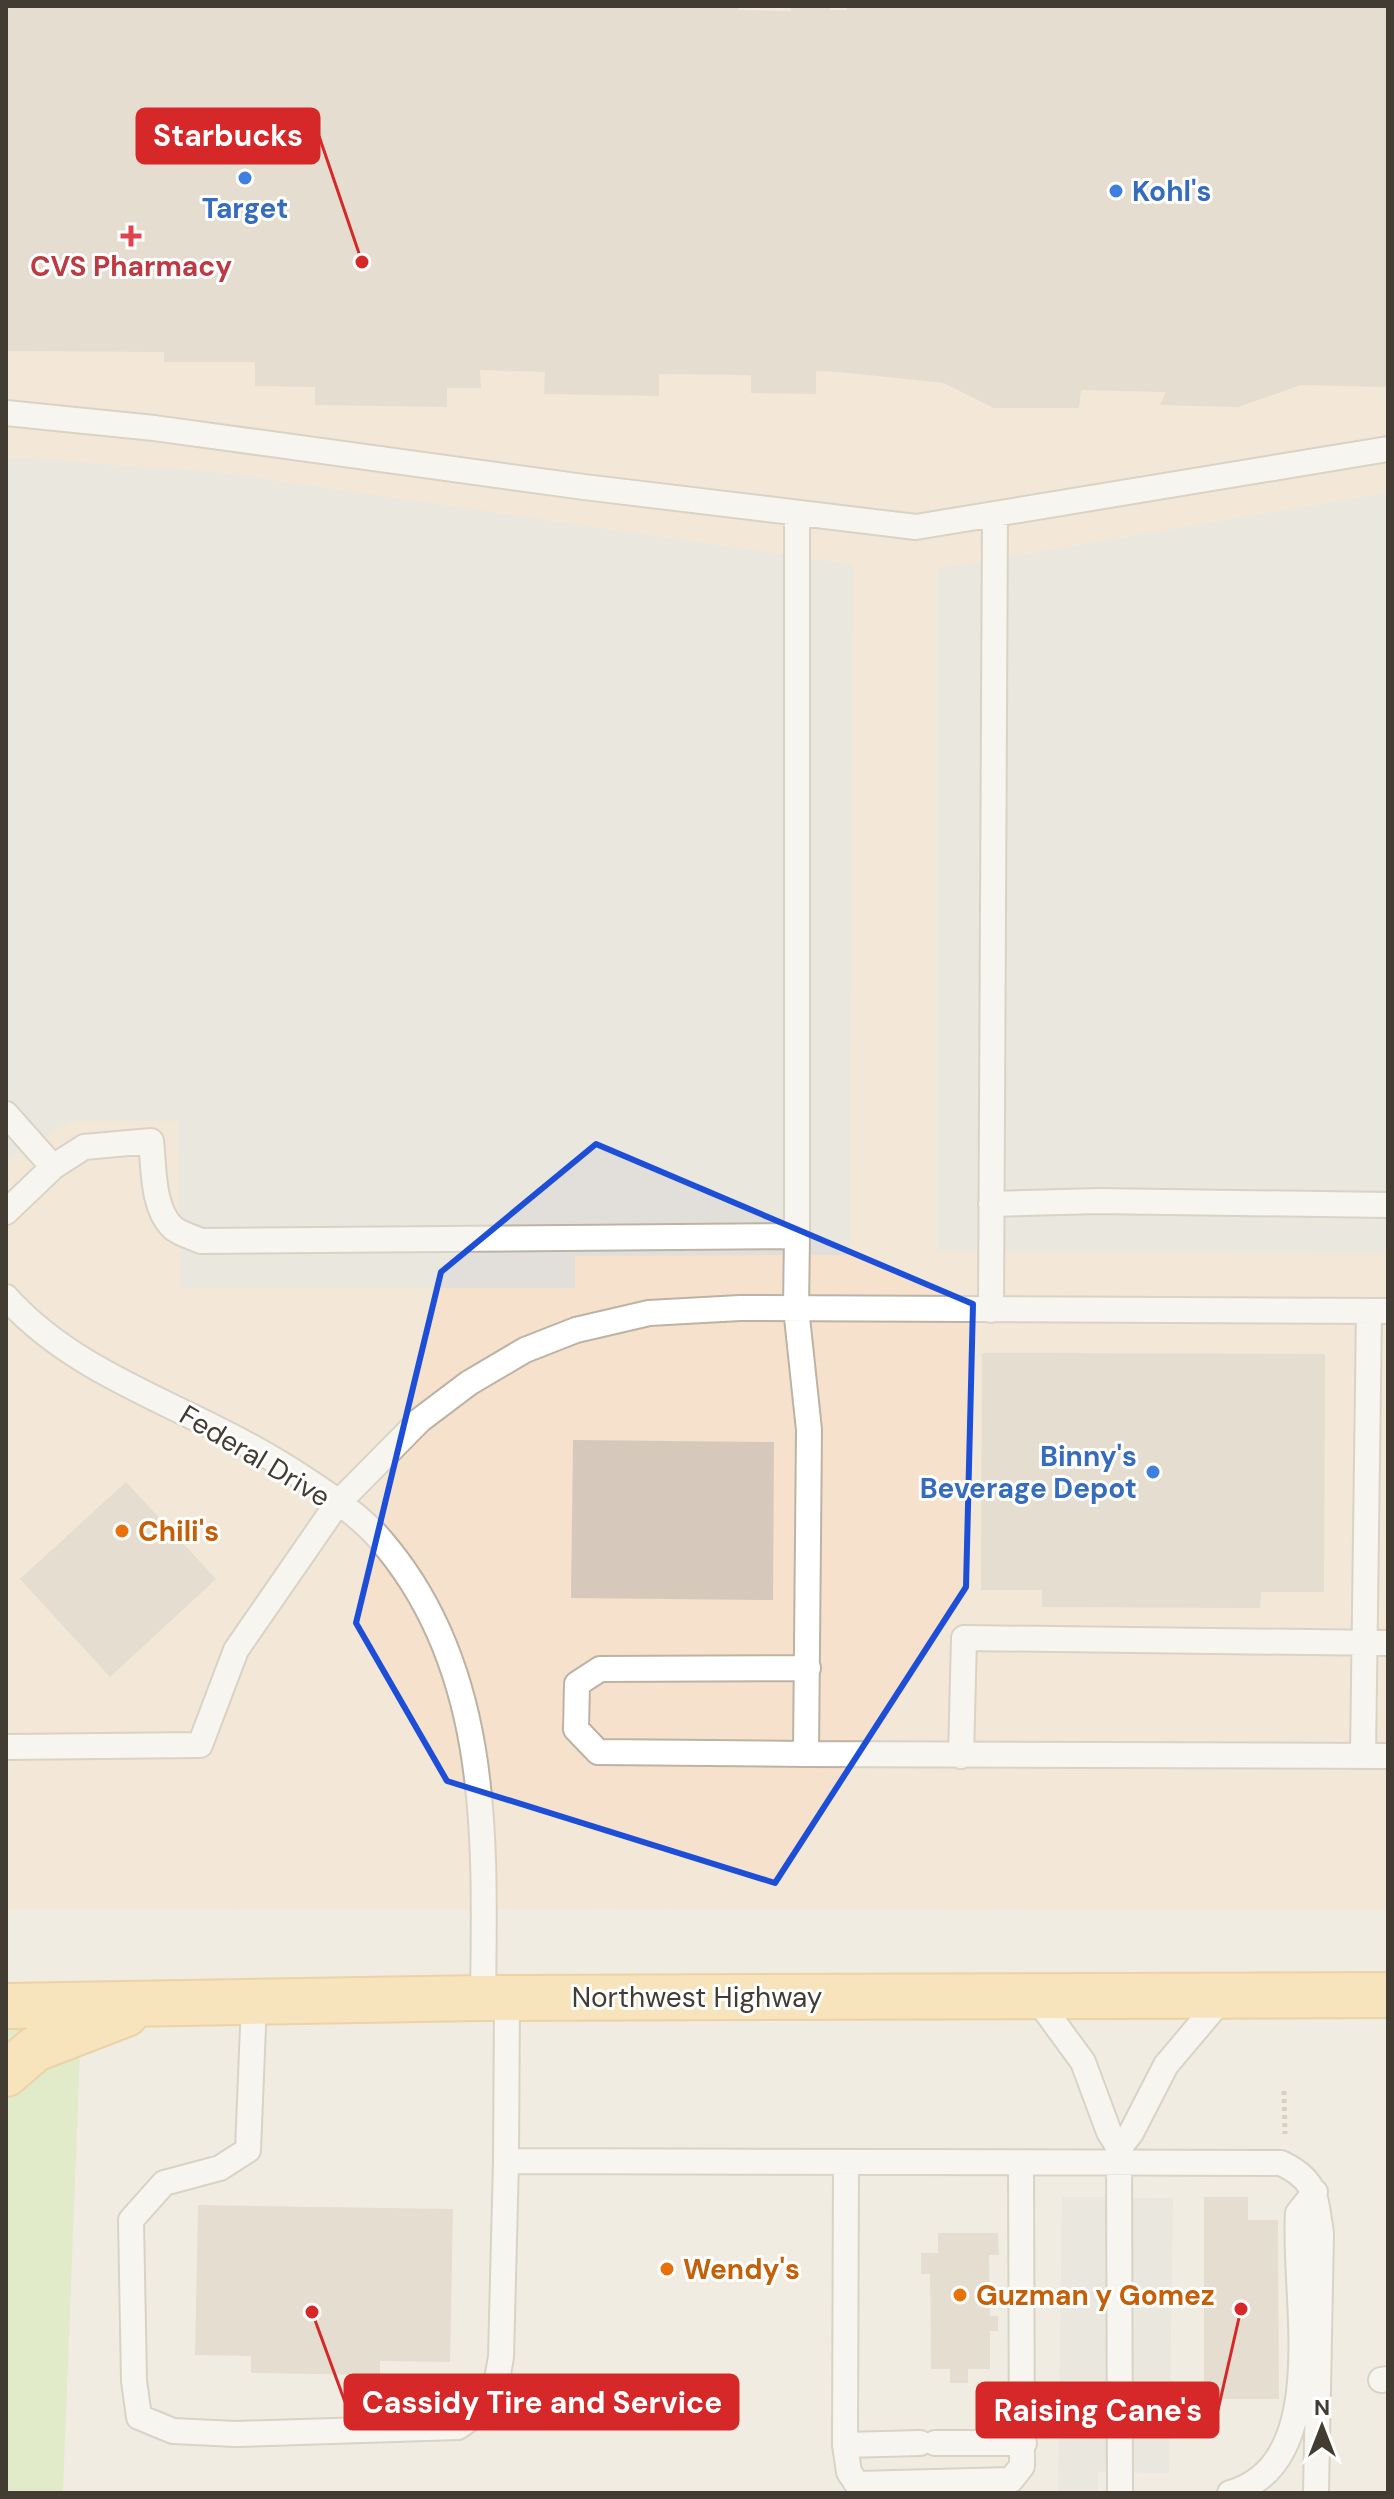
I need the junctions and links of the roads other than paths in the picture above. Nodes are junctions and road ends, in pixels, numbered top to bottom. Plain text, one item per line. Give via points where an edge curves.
1 (6, 413) edge
2 (1388, 449) edge
3 (797, 514) junction
4 (995, 514) junction
5 (6, 1114) edge
6 (53, 1167) junction
7 (991, 1204) junction
8 (1388, 1205) edge
9 (6, 1212) edge
10 (797, 1236) junction
11 (6, 1297) edge
12 (796, 1308) junction
13 (991, 1310) junction
14 (1379, 1311) edge
15 (337, 1504) junction
16 (1377, 1642) edge
17 (808, 1668) junction
18 (6, 1747) edge
19 (806, 1754) junction
20 (961, 1756) junction
21 (1363, 1756) junction
22 (1388, 1756) edge
23 (1226, 1994) junction
24 (1034, 1995) junction
25 (1388, 1995) edge
26 (495, 1998) junction
27 (254, 2002) junction
28 (154, 2004) junction
29 (6, 2006) edge
30 (6, 2074) edge
31 (1119, 2155) junction
32 (506, 2161) junction
33 (846, 2162) junction
34 (1021, 2163) junction
35 (1315, 2192) junction
36 (1024, 2443) junction
37 (845, 2445) junction
38 (1120, 2493) edge
39 (1230, 2493) edge
40 (1316, 2493) edge

1 - 3 lane
2 - 4 lane
3 - 4 lane via 916,527
3 - 10 lane
4 - 7 lane
5 - 6 lane
6 - 9 lane
6 - 10 lane via 84,1147 151,1141 163,1212 173,1228 201,1241
7 - 8 lane
7 - 13 lane
10 - 12 lane
11 - 15 lane, Federal Drive via 62,1349 228,1434
12 - 13 lane
12 - 15 lane via 649,1313 576,1330 525,1350 420,1420
12 - 17 lane via 809,1430
13 - 14 lane
14 - 16 lane
15 - 18 lane via 236,1650 200,1745
15 - 26 lane, Federal Drive via 379,1537 435,1623 458,1681 476,1751
16 - 20 lane via 964,1638
16 - 21 lane
17 - 19 lane
17 - 19 lane via 600,1669 577,1684 576,1729 598,1752
19 - 20 lane
20 - 21 lane
21 - 22 lane
23 - 24 main road, Northwest Highway
23 - 25 main road, Northwest Highway
23 - 31 lane via 1166,2065
24 - 26 main road, Northwest Highway
24 - 31 lane via 1083,2062
26 - 27 main road, Northwest Highway
26 - 32 lane, Federal Drive
27 - 28 main road, Northwest Highway
27 - 32 lane, Federal Drive via 248,2150 220,2168 164,2183 131,2220 139,2417 173,2431 236,2434 458,2427 493,2402
28 - 29 main road, Northwest Highway
28 - 30 main road via 35,2049
31 - 34 lane
31 - 35 lane via 1281,2163 1303,2173
31 - 38 lane
32 - 33 lane
33 - 34 lane
33 - 37 lane
34 - 36 lane
35 - 39 lane via 1298,2213 1301,2348 1297,2406 1285,2450 1251,2487
35 - 40 lane via 1321,2233
36 - 37 lane
36 - 37 lane via 1022,2466 1011,2480 857,2484 849,2472

